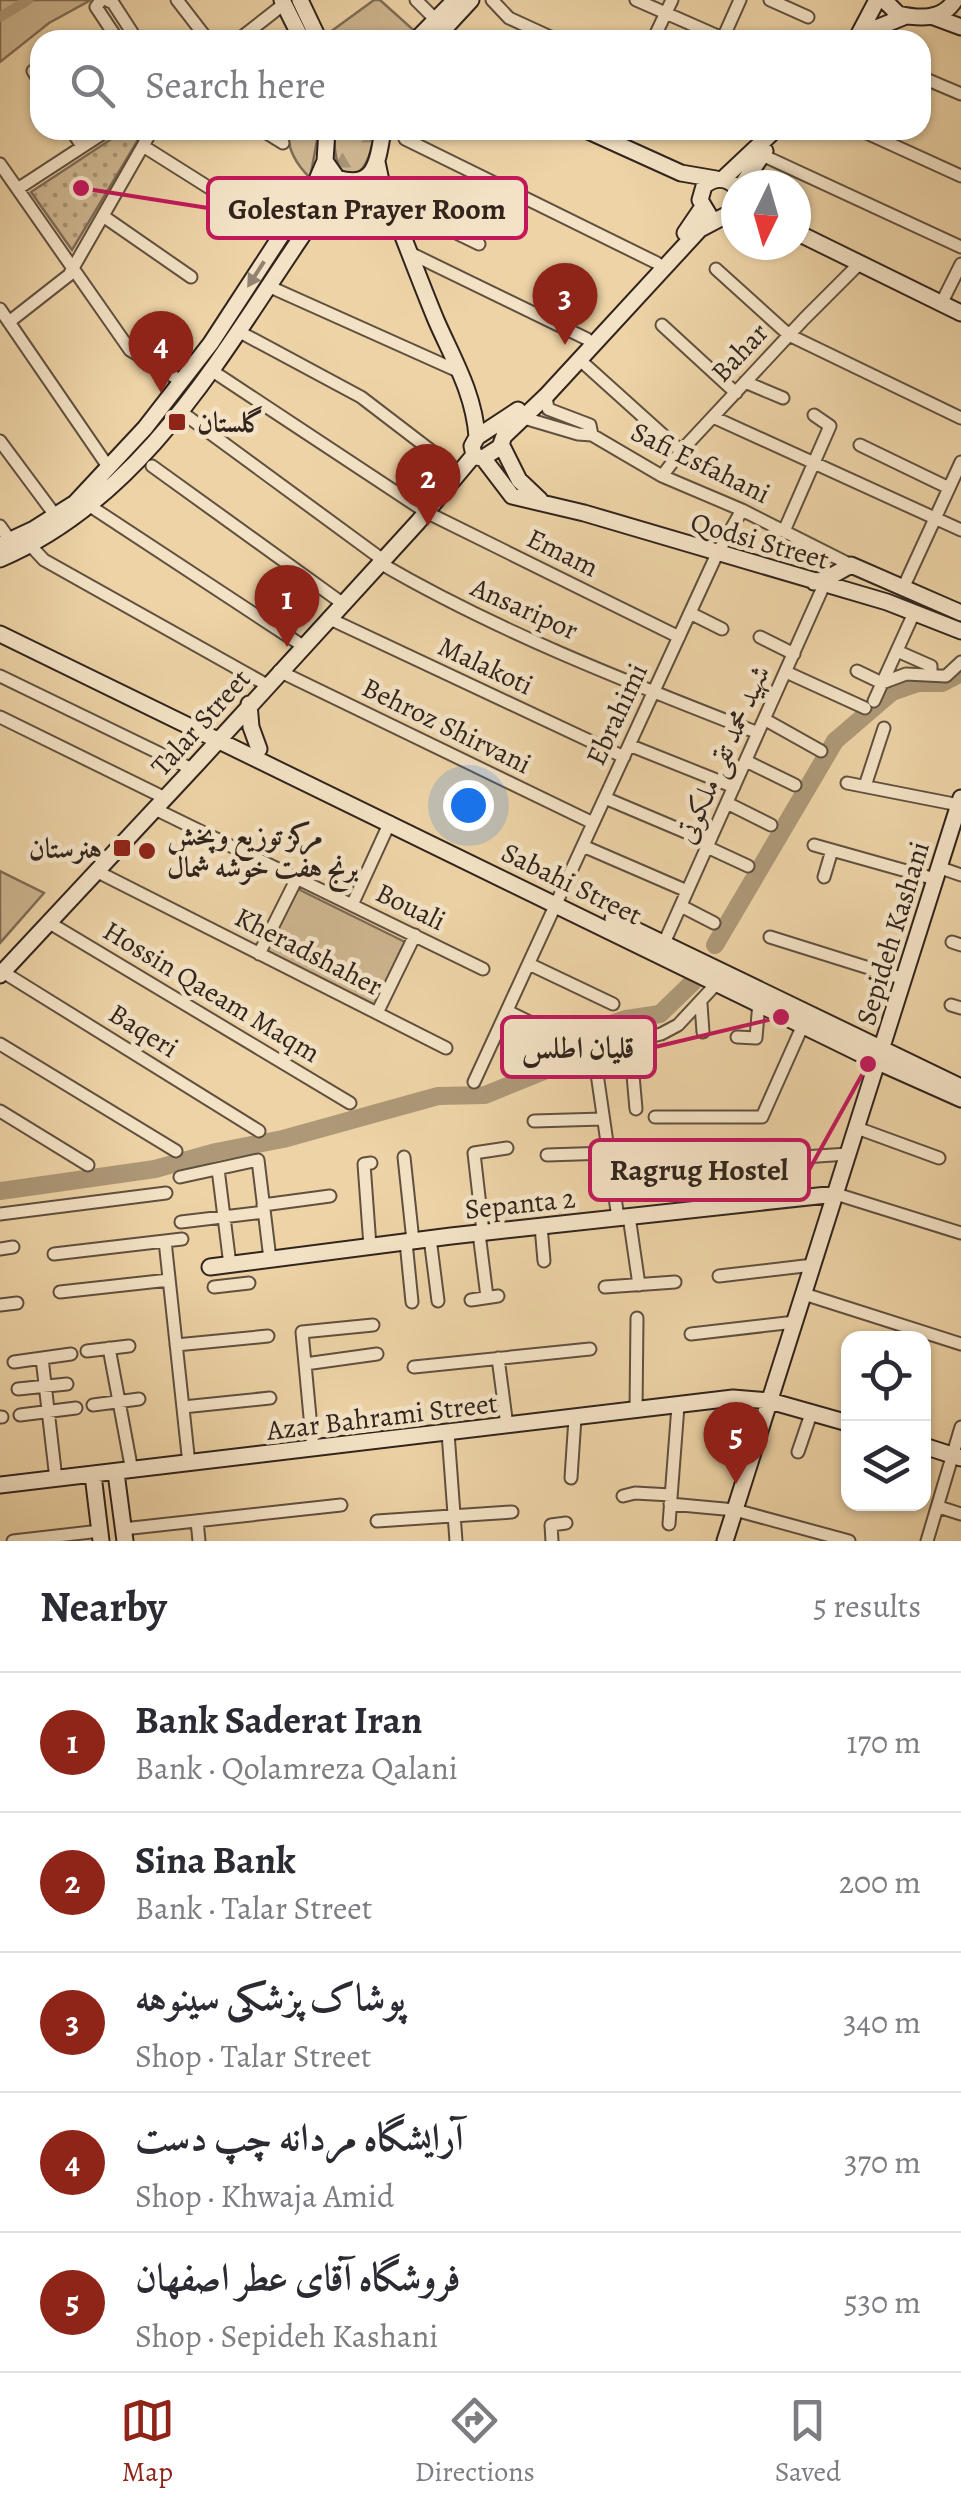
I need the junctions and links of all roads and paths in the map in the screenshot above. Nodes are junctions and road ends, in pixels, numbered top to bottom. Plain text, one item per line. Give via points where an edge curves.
1 (104, 0) edge
2 (177, 0) edge
3 (416, 0) edge
4 (456, 0) edge
5 (471, 0) edge
6 (492, 0) edge
7 (636, 0) edge
8 (672, 0) edge
9 (740, 0) edge
10 (770, 0) edge
11 (881, 0) edge
12 (956, 0) edge
13 (289, 1) edge
14 (666, 13) junction
15 (906, 16) junction
16 (934, 16) junction
17 (808, 17) dead end
18 (436, 20) junction
19 (961, 28) edge
20 (111, 30) edge
21 (131, 30) edge
22 (200, 30) edge
23 (251, 30) edge
24 (299, 30) edge
25 (311, 30) edge
26 (426, 30) edge
27 (443, 30) edge
28 (535, 30) edge
29 (658, 30) edge
30 (705, 30) edge
31 (728, 30) edge
32 (861, 30) edge
33 (873, 30) edge
34 (931, 81) edge
35 (961, 94) edge
36 (78, 140) edge
37 (92, 140) edge
38 (146, 140) edge
39 (278, 140) edge
40 (326, 140) edge
41 (381, 140) edge
42 (409, 140) edge
43 (608, 140) edge
44 (767, 140) edge
45 (770, 140) edge
46 (882, 140) edge
47 (283, 143) dead end
48 (82, 146) junction
49 (143, 146) junction
50 (762, 155) junction
51 (325, 161) junction
52 (377, 162) junction
53 (0, 164) edge
54 (740, 170) edge
55 (744, 170) edge
56 (681, 173) junction
57 (961, 176) edge
58 (488, 180) junction
59 (721, 180) edge
60 (351, 182) junction
61 (721, 183) edge
62 (19, 188) junction
63 (312, 188) junction
64 (326, 200) junction
65 (701, 201) junction
66 (236, 204) dead end
67 (721, 210) edge
68 (102, 216) junction
69 (721, 220) edge
70 (444, 227) dead end
71 (462, 236) junction
72 (811, 240) edge
73 (479, 244) dead end
74 (961, 247) edge
75 (410, 253) junction
76 (657, 262) junction
77 (858, 264) junction
78 (961, 264) edge
79 (72, 269) junction
80 (716, 269) dead end
81 (190, 277) dead end
82 (268, 286) junction
83 (942, 304) junction
84 (0, 309) edge
85 (961, 313) edge
86 (9, 322) junction
87 (662, 325) dead end
88 (238, 331) junction
89 (789, 335) junction
90 (587, 339) junction
91 (580, 360) junction
92 (211, 370) junction
93 (176, 378) dead end
94 (464, 379) junction
95 (745, 382) junction
96 (736, 393) junction
97 (546, 396) junction
98 (783, 398) dead end
99 (180, 411) junction
100 (814, 415) dead end
101 (713, 417) junction
102 (524, 418) junction
103 (961, 418) edge
104 (498, 433) junction
105 (592, 435) junction
106 (476, 437) junction
107 (0, 440) edge
108 (860, 445) dead end
109 (681, 451) junction
110 (479, 456) junction
111 (961, 462) edge
112 (813, 464) junction
113 (152, 466) dead end
114 (460, 472) junction
115 (109, 476) junction
116 (662, 476) junction
117 (949, 488) junction
118 (543, 502) junction
119 (90, 506) junction
120 (742, 510) junction
121 (426, 512) junction
122 (55, 516) junction
123 (934, 518) junction
124 (961, 530) edge
125 (784, 531) junction
126 (3, 537) edge
127 (30, 545) junction
128 (717, 554) junction
129 (0, 560) edge
130 (381, 561) junction
131 (851, 565) junction
132 (819, 584) junction
133 (904, 586) junction
134 (342, 603) junction
135 (690, 613) junction
136 (914, 613) junction
137 (961, 613) edge
138 (328, 618) junction
139 (722, 629) dead end
140 (6, 631) edge
141 (961, 631) edge
142 (679, 637) junction
143 (760, 637) dead end
144 (302, 646) junction
145 (896, 651) junction
146 (794, 654) junction
147 (961, 662) edge
148 (279, 671) junction
149 (857, 671) dead end
150 (786, 672) junction
151 (931, 674) junction
152 (0, 676) edge
153 (882, 683) junction
154 (267, 684) junction
155 (654, 692) junction
156 (249, 704) junction
157 (0, 717) edge
158 (764, 719) junction
159 (884, 728) dead end
160 (758, 733) junction
161 (221, 736) junction
162 (629, 744) junction
163 (821, 750) dead end
164 (254, 751) junction
165 (624, 757) junction
166 (746, 761) junction
167 (196, 764) junction
168 (848, 783) dead end
169 (796, 785) dead end
170 (865, 786) junction
171 (734, 787) junction
172 (605, 798) junction
173 (960, 802) edge
174 (160, 803) junction
175 (727, 804) junction
176 (390, 822) junction
177 (594, 823) junction
178 (771, 825) dead end
179 (956, 828) edge
180 (708, 845) junction
181 (814, 845) dead end
182 (583, 846) junction
183 (832, 850) junction
184 (748, 866) dead end
185 (96, 870) junction
186 (937, 873) junction
187 (961, 875) edge
188 (824, 877) dead end
189 (297, 878) junction
190 (687, 891) junction
191 (559, 899) junction
192 (352, 905) junction
193 (681, 906) junction
194 (48, 922) junction
195 (714, 923) dead end
196 (415, 935) junction
197 (770, 938) dead end
198 (664, 943) junction
199 (259, 954) junction
200 (528, 964) junction
201 (483, 968) dead end
202 (1, 973) edge
203 (904, 979) junction
204 (718, 982) junction
205 (758, 1002) junction
206 (613, 1004) dead end
207 (701, 1004) junction
208 (507, 1010) junction
209 (377, 1013) junction
210 (804, 1025) junction
211 (703, 1032) dead end
212 (556, 1035) dead end
213 (737, 1037) dead end
214 (630, 1040) junction
215 (0, 1044) edge
216 (446, 1048) dead end
217 (880, 1055) junction
218 (474, 1082) dead end
219 (961, 1087) edge
220 (961, 1098) edge
221 (350, 1102) dead end
222 (636, 1109) dead end
223 (0, 1111) edge
224 (655, 1117) dead end
225 (604, 1119) junction
226 (534, 1121) dead end
227 (857, 1128) junction
228 (259, 1131) dead end
229 (507, 1148) dead end
230 (176, 1152) dead end
231 (608, 1152) junction
232 (848, 1154) junction
233 (547, 1155) dead end
234 (404, 1157) dead end
235 (788, 1158) dead end
236 (940, 1158) dead end
237 (371, 1163) dead end
238 (88, 1165) dead end
239 (218, 1168) junction
240 (180, 1177) dead end
241 (166, 1193) dead end
242 (836, 1194) junction
243 (330, 1196) dead end
244 (264, 1208) junction
245 (0, 1214) edge
246 (224, 1216) junction
247 (623, 1217) junction
248 (182, 1222) dead end
249 (541, 1226) junction
250 (481, 1232) junction
251 (961, 1233) edge
252 (430, 1238) junction
253 (182, 1239) dead end
254 (164, 1241) junction
255 (409, 1241) junction
256 (370, 1246) junction
257 (54, 1254) dead end
258 (270, 1260) junction
259 (544, 1261) dead end
260 (813, 1265) junction
261 (222, 1266) junction
262 (719, 1276) dead end
263 (169, 1280) junction
264 (674, 1282) dead end
265 (249, 1283) dead end
266 (228, 1285) junction
267 (639, 1285) junction
268 (214, 1287) dead end
269 (605, 1287) dead end
270 (60, 1292) dead end
271 (804, 1294) junction
272 (471, 1300) dead end
273 (438, 1301) dead end
274 (412, 1302) dead end
275 (17, 1303) dead end
276 (0, 1305) edge
277 (636, 1318) dead end
278 (795, 1322) junction
279 (373, 1325) dead end
280 (691, 1334) dead end
281 (268, 1336) dead end
282 (961, 1344) edge
283 (176, 1345) junction
284 (128, 1346) dead end
285 (109, 1348) junction
286 (590, 1349) dead end
287 (88, 1351) dead end
288 (71, 1354) dead end
289 (377, 1354) dead end
290 (42, 1358) junction
291 (498, 1358) junction
292 (14, 1362) dead end
293 (305, 1364) junction
294 (414, 1368) dead end
295 (68, 1384) dead end
296 (45, 1386) junction
297 (18, 1389) dead end
298 (270, 1398) dead end
299 (140, 1400) dead end
300 (770, 1401) junction
301 (119, 1402) junction
302 (93, 1405) dead end
303 (678, 1406) junction
304 (183, 1407) junction
305 (76, 1408) dead end
306 (636, 1411) junction
307 (812, 1411) junction
308 (48, 1412) junction
309 (20, 1415) dead end
310 (575, 1418) junction
311 (845, 1421) edge
312 (507, 1426) junction
313 (961, 1426) edge
314 (448, 1432) junction
315 (931, 1448) edge
316 (313, 1449) junction
317 (798, 1452) dead end
318 (956, 1457) edge
319 (189, 1464) junction
320 (124, 1472) junction
321 (93, 1475) junction
322 (570, 1478) dead end
323 (56, 1479) junction
324 (0, 1485) edge
325 (119, 1490) junction
326 (94, 1494) junction
327 (623, 1496) dead end
328 (671, 1499) junction
329 (342, 1504) dead end
330 (940, 1506) junction
331 (735, 1510) junction
332 (512, 1512) dead end
333 (961, 1514) edge
334 (454, 1516) junction
335 (196, 1521) junction
336 (376, 1521) dead end
337 (566, 1523) dead end
338 (669, 1524) dead end
339 (124, 1535) edge
340 (100, 1536) edge
341 (810, 1536) edge
342 (728, 1540) edge
343 (16, 1541) edge
344 (199, 1541) edge
345 (456, 1541) edge
346 (552, 1541) edge
347 (849, 1541) edge
348 (927, 1541) edge

1 - 20 street via 96,7
1 - 21 street
2 - 22 street
3 - 18 street
4 - 18 street
5 - 27 street
6 - 28 street via 509,18
7 - 14 street
8 - 14 street
9 - 31 street
10 - 17 street
11 - 15 street
11 - 32 street
12 - 16 street
13 - 23 street
13 - 24 street
13 - 25 street
14 - 29 street
14 - 30 street
15 - 16 street
15 - 33 street
16 - 19 street
18 - 26 street
34 - 35 street
36 - 48 street
37 - 48 street
38 - 49 street
39 - 47 street
40 - 51 street
41 - 52 street
42 - 58 street
43 - 56 street
44 - 54 street
45 - 50 street
46 - 57 street
48 - 62 street
49 - 66 street
49 - 68 street
50 - 55 street
50 - 74 street
51 - 60 street via 337,178
51 - 63 street
52 - 60 street via 372,173
52 - 75 street
53 - 62 street
56 - 59 street
56 - 65 street
58 - 71 street
58 - 76 street
60 - 64 street
60 - 75 street via 370,187
61 - 65 street via 704,186
62 - 79 street
63 - 64 street via 322,188
63 -> 115 street via 188,376
64 - 82 street
65 - 67 street
65 - 76 street via 694,223
68 - 79 street
68 - 81 street
69 - 91 street via 692,238
70 - 71 street
71 - 73 street
72 - 77 street
75 - 90 street
75 - 94 street
76 - 90 street
77 - 83 street
77 - 89 street, Bahar
78 - 83 street
79 - 86 street
79 - 93 street via 130,350
80 - 89 street
82 - 88 street
82 - 94 street
83 - 85 street
84 - 86 street
86 - 115 street
87 - 96 street
88 - 92 street
88 - 114 street via 361,397
89 - 95 street, Bahar
89 - 103 street
90 - 104 street
91 - 97 street
91 - 109 street
92 - 99 street
92 - 121 street, Emam
94 - 104 street
94 - 106 street
95 - 96 street, Bahar
95 - 98 street
96 - 101 street, Bahar
97 - 102 street
97 - 105 street via 548,408 590,425
99 - 115 street
99 - 130 street, Ansaripor
100 - 112 street via 830,426
101 - 109 street, Bahar
101 - 112 street
102 - 104 street
102 - 105 street, Safi Esfahani
104 - 106 street
104 - 110 street, Talar Street
104 - 118 street via 519,480
105 - 116 street, Safi Esfahani
106 - 110 street via 472,446
107 - 122 street
108 - 117 street
109 - 116 street, Bahar
110 - 114 street, Talar Street
110 - 118 street, Qodsi Street via 512,496
111 - 117 street
112 - 123 street
112 - 125 street
113 - 134 street
114 - 121 street, Talar Street
115 - 119 street
115 - 122 street
116 - 120 street, Safi Esfahani
117 - 123 street
118 - 128 street, Qodsi Street
119 - 127 street
119 - 144 street
120 - 125 street, Safi Esfahani
120 - 128 street, Ebrahimi
121 - 130 street, Talar Street
121 - 142 street, Emam
122 - 126 street
123 - 124 street
123 - 133 street
125 - 131 street, Safi Esfahani
127 - 129 street
127 - 154 street via 44,560
128 - 132 street, Qodsi Street
128 - 135 street, Ebrahimi
130 - 134 street, Talar Street
130 - 155 street, Ansaripor via 436,596
131 - 132 street
131 - 133 street, Qodsi Street
132 - 136 street, Qodsi Street
132 - 146 street, شهید محمد تقی ملکوتی
133 - 137 street, Qodsi Street
134 - 138 street, Talar Street
135 - 139 street
135 - 142 street, Ebrahimi
136 - 141 street, Qodsi Street
136 - 145 street
138 - 144 street, Talar Street
138 - 165 street, Malakoti
140 - 161 street, Sabahi Street
142 - 155 street, Ebrahimi
143 - 146 street
144 - 148 street, Talar Street
145 - 151 street via 931,666
145 - 153 street
146 - 150 street, شهید محمد تقی ملکوتی
147 - 151 street via 946,676
148 - 154 street, Talar Street
148 - 177 street, Behroz Shirvani
149 - 153 street
150 - 153 street via 869,704
150 - 158 street, شهید محمد تقی ملکوتی
151 - 153 street
152 - 167 street
154 - 156 street, Talar Street
155 - 160 street, Ansaripor
155 - 162 street, Ebrahimi
156 - 161 street, Talar Street
156 - 164 street
157 - 174 street, Bouali
158 - 160 street, شهید محمد تقی ملکوتی
158 - 163 street
159 - 170 street
160 - 166 street, شهید محمد تقی ملکوتی
161 - 164 street, Sabahi Street
161 - 167 street, Talar Street
162 - 165 street, Ebrahimi
162 - 171 street
164 - 167 street
164 - 176 street, Sabahi Street
164 - 191 street, Sabahi Street
165 - 172 street, Ebrahimi
166 - 169 street
166 - 171 street, شهید محمد تقی ملکوتی
167 - 174 street, Talar Street
168 - 170 street
170 - 173 street
171 - 175 street, شهید محمد تقی ملکوتی
172 - 177 street, Ebrahimi
172 - 180 street
173 - 179 street, Sepideh Kashani
174 - 185 street, Talar Street
174 - 189 street, Bouali
175 - 178 street
175 - 180 street, شهید محمد تقی ملکوتی
176 - 191 street, Sabahi Street
176 - 192 street
177 - 182 street, Ebrahimi
179 - 186 street, Sepideh Kashani
180 - 184 street
180 - 190 street, شهید محمد تقی ملکوتی
181 - 183 street
182 - 190 street
182 - 191 street, Ebrahimi
183 - 186 street
183 - 188 street
185 - 194 street, Talar Street
185 - 199 street, Kheradshaher
186 - 187 street
186 - 203 street, Sepideh Kashani
189 - 192 street, Bouali
189 - 199 street
190 - 193 street, شهید محمد تقی ملکوتی
191 - 198 street, Sabahi Street
191 - 200 street, Ebrahimi
191 - 204 street, Sabahi Street
192 - 196 street, Bouali
193 - 195 street
193 - 198 street, شهید محمد تقی ملکوتی
194 - 202 street, Talar Street
194 - 221 street, Hossin Qaeam Maqm
196 - 201 street, Bouali
196 - 209 street
197 - 203 street
198 - 217 street, Sabahi Street
199 - 209 street, Kheradshaher
200 - 206 street
200 - 208 street, Ebrahimi
202 - 228 street, Baqeri
203 - 217 street, Sepideh Kashani
204 - 205 street, Sabahi Street
204 - 207 street
205 - 210 street, Sabahi Street
205 - 213 street via 756,1038
207 - 211 street
207 - 214 street via 661,1034
208 - 212 street
208 - 218 street, Ebrahimi
209 - 216 street, Kheradshaher
210 - 217 street, Sabahi Street
210 - 224 street via 762,1118
214 - 222 street
214 - 225 street via 597,1051
215 - 230 street
217 - 219 street, Sabahi Street
217 - 220 street, Sabahi Street
217 - 227 street, Sepideh Kashani
223 - 238 street
225 - 226 street
225 - 231 street
227 - 232 street, Sepideh Kashani
227 - 236 street
229 - 250 street via 474,1153
231 - 233 street
231 - 247 street
232 - 235 street
232 - 242 street, Sepideh Kashani
234 - 255 street
237 - 256 street via 364,1164
239 - 240 street
239 - 244 street via 258,1160
239 - 246 street
241 - 245 street
242 - 247 street, Sepanta 2
242 - 251 street
242 - 260 street, Sepideh Kashani
243 - 244 street
244 - 246 street
244 - 258 street
246 - 248 street
246 - 261 street
247 - 249 street, Sepanta 2
247 - 267 street
249 - 250 street, Sepanta 2
249 - 259 street
250 - 252 street, Sepanta 2
250 - 272 street via 492,1297
252 - 255 street, Sepanta 2
252 - 273 street
253 - 254 street
254 - 257 street
254 - 263 street
255 - 256 street, Sepanta 2
255 - 274 street
256 - 258 street, Sepanta 2
258 - 261 street, Sepanta 2
260 - 262 street
260 - 271 street, Sepideh Kashani
261 - 266 street
263 - 270 street
263 - 283 street
264 - 267 street
265 - 266 street
266 - 268 street
267 - 269 street
271 - 278 street, Sepideh Kashani
271 - 282 street
275 - 276 street
277 - 306 street
278 - 280 street
278 - 300 street, Sepideh Kashani
279 - 293 street via 302,1332
281 - 283 street
283 - 304 street
284 - 285 street
285 - 287 street
285 - 301 street
286 - 291 street
288 - 290 street
289 - 293 street
290 - 292 street
290 - 296 street
291 - 294 street
291 - 312 street
293 - 316 street
295 - 296 street
296 - 297 street
296 - 308 street
298 - 304 street
299 - 301 street
300 - 303 street, Azar Bahrami Street
300 - 307 street, Azar Bahrami Street
300 - 331 street, Sepideh Kashani
301 - 302 street
301 - 320 street
303 - 306 street, Azar Bahrami Street
303 - 328 street
304 - 319 street
305 - 308 street
306 - 310 street, Azar Bahrami Street
307 - 311 street, Azar Bahrami Street
307 - 317 street
308 - 309 street
308 - 323 street
310 - 312 street, Azar Bahrami Street
310 - 322 street
312 - 314 street, Azar Bahrami Street
313 - 318 street
314 - 316 street, Azar Bahrami Street
314 - 334 street
315 - 318 street
316 - 319 street, Azar Bahrami Street
318 - 330 street
319 - 320 street, Azar Bahrami Street
320 - 321 street, Azar Bahrami Street
320 - 325 street
321 - 323 street, Azar Bahrami Street
321 - 326 street
323 - 324 street, Azar Bahrami Street
325 - 326 street via 107,1481
325 - 339 street
326 - 340 street
327 - 328 street
328 - 331 street
328 - 338 street
329 - 335 street
330 - 333 street
330 - 348 street
331 - 341 street
331 - 342 street, Sepideh Kashani
332 - 334 street
334 - 336 street
334 - 345 street
335 - 339 street
335 - 344 street
337 - 346 street via 550,1525
340 - 343 street
341 - 347 street

